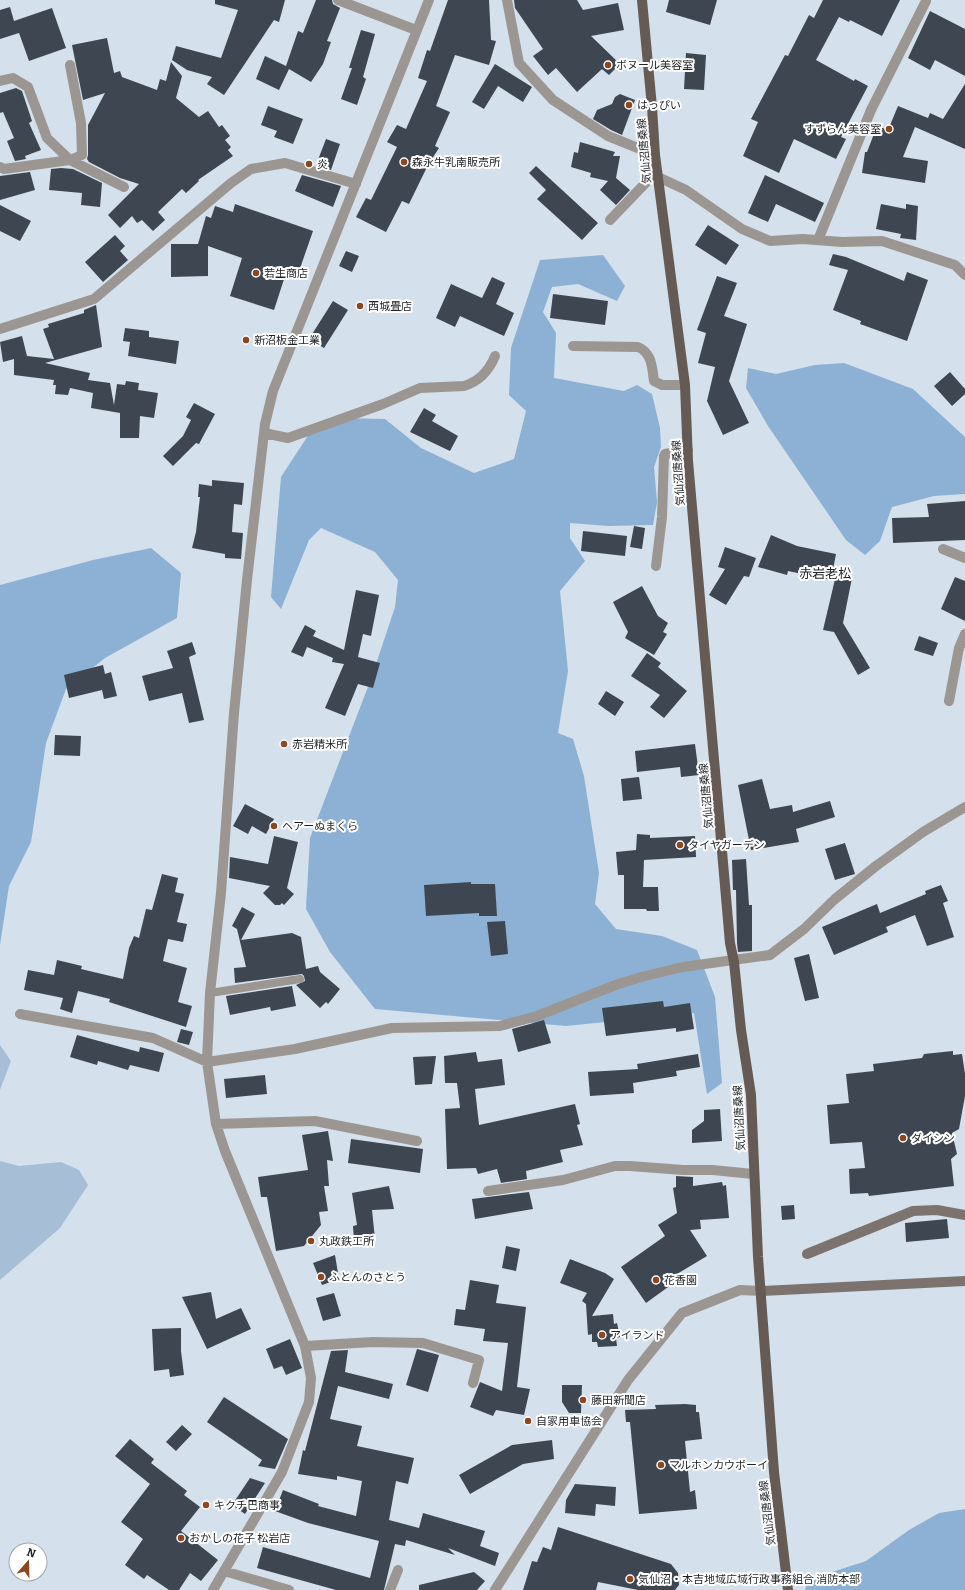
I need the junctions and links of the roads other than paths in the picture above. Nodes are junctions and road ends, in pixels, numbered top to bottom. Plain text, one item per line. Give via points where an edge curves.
1 (338, 0) edge
2 (429, 0) edge
3 (507, 0) edge
4 (642, 0) edge
5 (926, 1) edge
6 (416, 30) junction
7 (70, 65) dead end
8 (0, 81) edge
9 (655, 155) junction
10 (70, 160) junction
11 (0, 167) edge
12 (657, 174) junction
13 (356, 184) junction
14 (124, 187) dead end
15 (610, 220) dead end
16 (818, 240) junction
17 (965, 275) edge
18 (0, 329) edge
19 (572, 346) dead end
20 (495, 356) dead end
21 (685, 385) junction
22 (264, 433) junction
23 (688, 450) junction
24 (943, 549) dead end
25 (965, 558) edge
26 (656, 566) dead end
27 (965, 634) edge
28 (949, 702) dead end
29 (965, 807) edge
30 (734, 962) junction
31 (300, 979) dead end
32 (210, 993) junction
33 (20, 1014) dead end
34 (207, 1062) junction
35 (216, 1124) junction
36 (417, 1141) dead end
37 (753, 1174) junction
38 (488, 1191) dead end
39 (965, 1215) edge
40 (807, 1254) dead end
41 (965, 1281) edge
42 (762, 1291) junction
43 (306, 1346) junction
44 (473, 1383) dead end
45 (398, 1570) dead end
46 (224, 1571) junction
47 (213, 1590) edge
48 (289, 1590) edge
49 (390, 1590) edge
50 (495, 1590) edge
51 (788, 1590) edge

1 - 6 street
2 - 6 street
3 - 9 street via 519,63 553,100 608,136
4 - 9 main road, 気仙沼唐桑線
5 - 16 street via 871,110
6 - 13 street
7 - 10 street via 81,123 82,155
8 - 10 street via 13,78 28,87 47,138
9 - 12 main road, 気仙沼唐桑線
10 - 11 street via 4,169
10 - 14 street
12 - 15 street
12 - 16 street via 686,190 742,229 770,241 804,238
12 - 21 main road, 気仙沼唐桑線
13 - 18 street via 285,163 251,169 94,299
13 - 22 street via 273,391
16 - 17 street via 882,241 955,265
19 - 21 street via 638,347 646,350 650,356 654,381 662,385
20 - 22 street via 485,375 471,384 420,388 384,404 288,438
21 - 23 main road, 気仙沼唐桑線
22 - 32 street via 234,713 221,892
23 - 26 street via 664,456 662,517
23 - 30 main road, 気仙沼唐桑線 via 730,943
24 - 25 street
27 - 28 street via 959,648
29 - 30 street via 923,832 876,866 770,955
30 - 34 street via 683,967 645,976 604,989 537,1016 500,1026 392,1028 295,1049
30 - 37 main road, 気仙沼唐桑線 via 751,1095
31 - 32 lane
32 - 34 street
33 - 34 street via 153,1038
34 - 35 street
35 - 36 street via 315,1121
35 - 43 street
37 - 38 street via 615,1166 563,1180
37 - 42 main road, 気仙沼唐桑線
39 - 40 street via 937,1210 913,1211
41 - 42 street
42 - 50 street via 740,1290 682,1313 628,1380
42 - 51 main road, 気仙沼唐桑線 via 774,1472
43 - 44 street via 373,1342 424,1344 479,1360
43 - 46 street via 312,1378 309,1402 282,1472
45 - 49 street
46 - 47 street
46 - 48 street

